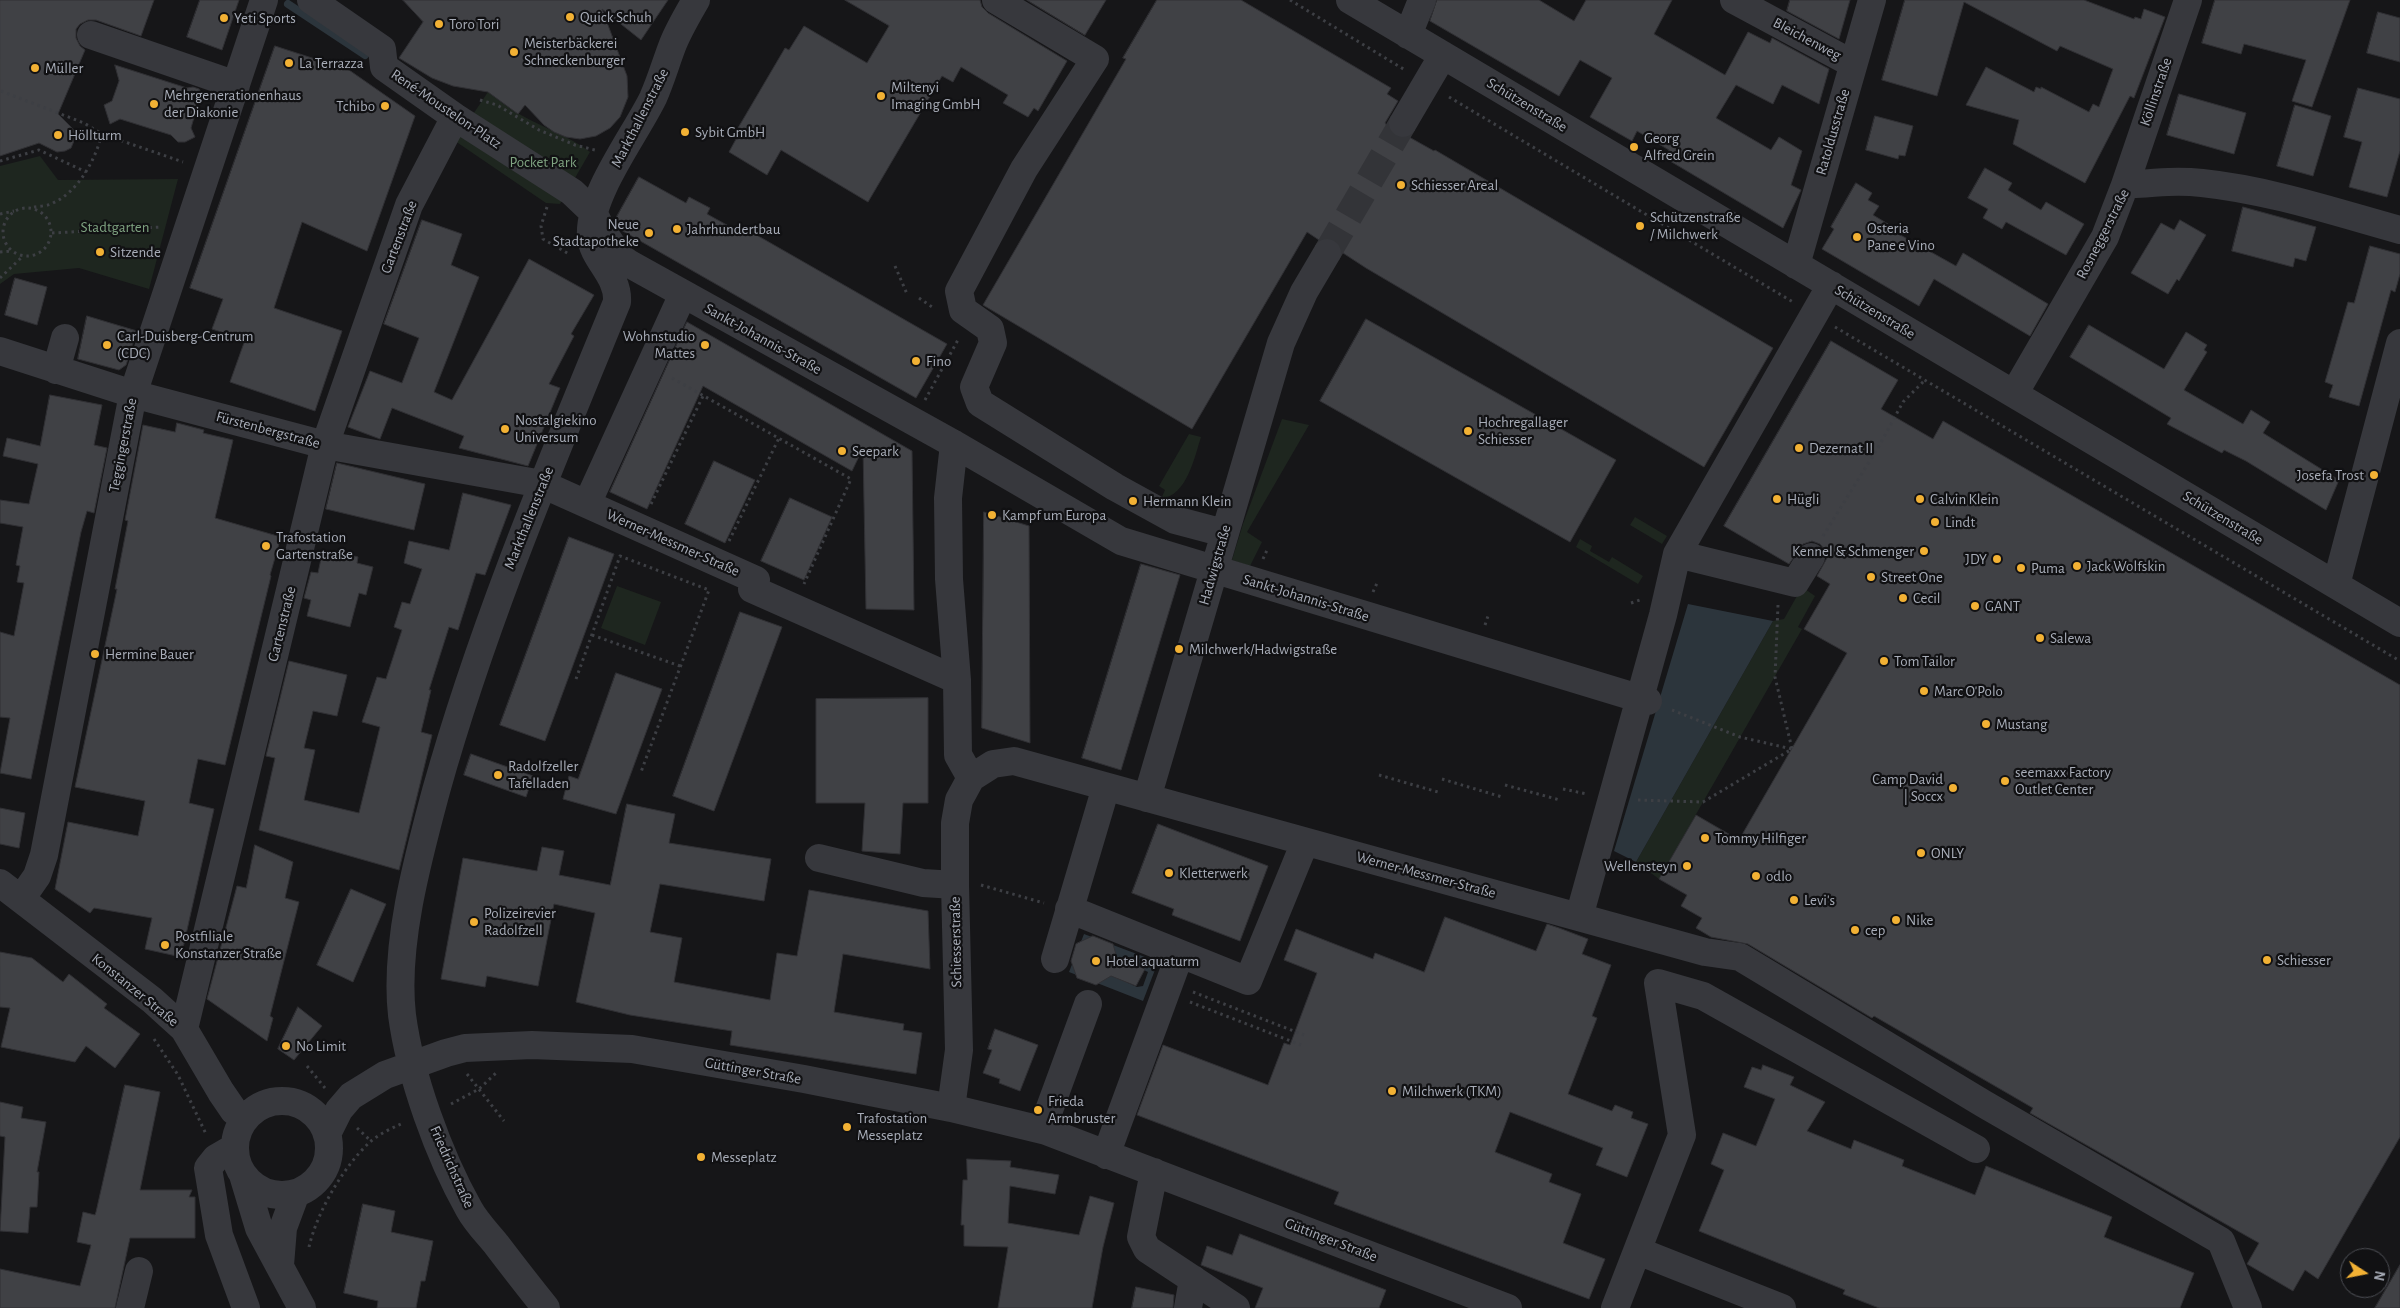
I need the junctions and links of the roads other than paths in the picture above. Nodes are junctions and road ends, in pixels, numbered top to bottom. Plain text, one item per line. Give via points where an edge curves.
1 (264, 0) edge
2 (311, 0) edge
3 (696, 0) edge
4 (996, 0) edge
5 (1350, 0) edge
6 (1422, 0) edge
7 (1734, 0) edge
8 (1872, 0) edge
9 (2188, 0) edge
10 (91, 35) dead end
11 (1408, 35) junction
12 (1443, 55) junction
13 (1853, 64) junction
14 (236, 85) junction
15 (453, 116) junction
16 (1402, 123) tunnel mouth
17 (2125, 184) junction
18 (593, 212) junction
19 (2400, 230) edge
20 (1327, 253) tunnel mouth
21 (1796, 265) junction
22 (1831, 285) junction
23 (683, 294) junction
24 (65, 338) dead end
25 (2400, 343) edge
26 (0, 352) edge
27 (56, 370) junction
28 (133, 394) junction
29 (2014, 394) junction
30 (954, 444) junction
31 (325, 445) junction
32 (542, 484) junction
33 (587, 504) junction
34 (1224, 533) junction
35 (1677, 554) junction
36 (1811, 557) road end
37 (1213, 570) junction
38 (2336, 585) junction
39 (2400, 623) edge
40 (957, 680) junction
41 (1644, 700) junction
42 (971, 778) junction
43 (1106, 787) junction
44 (1147, 798) junction
45 (1305, 842) junction
46 (819, 858) dead end
47 (955, 883) junction
48 (10, 891) edge
49 (1069, 909) junction
50 (1579, 917) junction
51 (1180, 954) junction
52 (1055, 959) dead end
53 (1088, 1004) dead end
54 (184, 1029) junction
55 (413, 1064) junction
56 (352, 1096) junction
57 (298, 1103) junction
58 (951, 1108) junction
59 (245, 1119) junction
60 (1046, 1132) junction
61 (327, 1134) junction
62 (1976, 1149) dead end
63 (226, 1152) junction
64 (1106, 1155) junction
65 (1154, 1172) junction
66 (243, 1175) junction
67 (296, 1193) junction
68 (1638, 1251) junction
69 (280, 1265) junction
70 (139, 1271) dead end
71 (1193, 1279) junction
72 (130, 1308) edge
73 (246, 1308) edge
74 (302, 1308) edge
75 (546, 1308) edge
76 (1188, 1308) edge
77 (1236, 1308) edge
78 (1508, 1308) edge
79 (1615, 1308) edge
80 (1782, 1308) edge
81 (2248, 1308) edge

1 - 14 street, Teggingerstraße
2 - 15 street, René-Moustelon-Platz via 382,49 384,67
3 - 18 street, Markthallenstraße via 673,45 650,104
4 - 34 street via 1095,59 1024,169 959,291 963,310 990,329 993,344 974,386 980,403 1115,487 1175,520
5 - 11 street, Schützenstraße
6 - 11 street
7 - 13 street, Bleichenweg
8 - 13 street, Ratoldusstraße
9 - 17 street, Köllinstraße
10 - 14 street
11 - 12 street, Schützenstraße
12 - 16 street
12 - 21 street, Schützenstraße
13 - 21 street, Ratoldusstraße
14 - 28 street, Teggingerstraße
15 - 18 street, René-Moustelon-Platz via 556,180
15 - 31 street, Gartenstraße via 409,205
17 - 19 street, Rosneggerstraße via 2201,183 2243,190
17 - 29 street, Rosneggerstraße via 2105,237
18 - 23 street, Sankt-Johannis-Straße via 621,258
18 - 32 street, Markthallenstraße via 590,238 615,283 617,302
20 - 34 street, Hadwigstraße via 1304,292 1281,342
21 - 22 street, Schützenstraße
22 - 29 street, Schützenstraße
22 - 35 street
23 - 30 street, Sankt-Johannis-Straße
23 - 33 street
24 - 27 street
25 - 38 street
26 - 27 street, Fürstenbergstraße
27 - 28 street, Fürstenbergstraße
28 - 31 street, Fürstenbergstraße
28 - 48 street, Teggingerstraße via 44,855 37,876
29 - 38 street, Schützenstraße
30 - 37 street, Sankt-Johannis-Straße via 1121,541
30 - 40 street via 948,498 949,579
31 - 32 street, Fürstenbergstraße
31 - 54 street, Gartenstraße
32 - 33 street, Werner-Messmer-Straße
32 - 55 street, Markthallenstraße via 470,678 426,827 405,928 401,997
33 - 40 street, Werner-Messmer-Straße via 756,580 752,588
34 - 37 street, Hadwigstraße
35 - 36 street via 1795,583
35 - 41 street
37 - 41 street, Sankt-Johannis-Straße
37 - 44 street, Hadwigstraße
38 - 39 street, Schützenstraße
40 - 42 street via 958,755
41 - 50 street
42 - 43 street, Schiesserstraße via 993,764 1014,761
42 - 47 street, Schiesserstraße via 959,800 955,823
43 - 44 street, Schiesserstraße
43 - 49 street
44 - 45 street, Werner-Messmer-Straße
45 - 50 street, Werner-Messmer-Straße
45 - 51 street via 1248,981
46 - 47 street via 923,884
47 - 58 street, Schiesserstraße via 958,1050
48 - 54 street, Konstanzer Straße via 152,1000
49 - 51 street
49 - 52 street
50 - 81 street, Werner-Messmer-Straße via 1705,952 1740,957 1984,1104 2221,1241
51 - 64 street
53 - 60 street via 1048,1113
54 - 59 street, Konstanzer Straße via 221,1092 234,1111
55 - 56 street, Güttinger Straße via 384,1075
55 - 58 street, Güttinger Straße via 465,1048 532,1045 632,1049
55 - 75 street, Friedrichstraße via 447,1165 470,1212
56 - 57 street via 331,1096
56 - 61 street, Güttinger Straße via 339,1110
57 - 59 street via 284,1100 269,1102
57 - 61 street via 316,1115
58 - 60 street, Güttinger Straße
59 - 63 street
60 - 64 street, Güttinger Straße
61 - 67 street via 330,1149 327,1163 310,1187
62 - 68 street via 1703,996 1658,983 1682,1135
63 - 66 street via 237,1162
63 - 73 street via 208,1168 219,1236
64 - 65 street, Güttinger Straße
65 - 71 street via 1141,1237 1147,1249
65 - 78 street, Güttinger Straße
66 - 67 street via 254,1186 267,1192 281,1195
66 - 69 street via 259,1228
67 - 69 street via 283,1228
68 - 79 street
68 - 80 street
69 - 74 street
70 - 72 street
71 - 76 street
71 - 77 street

